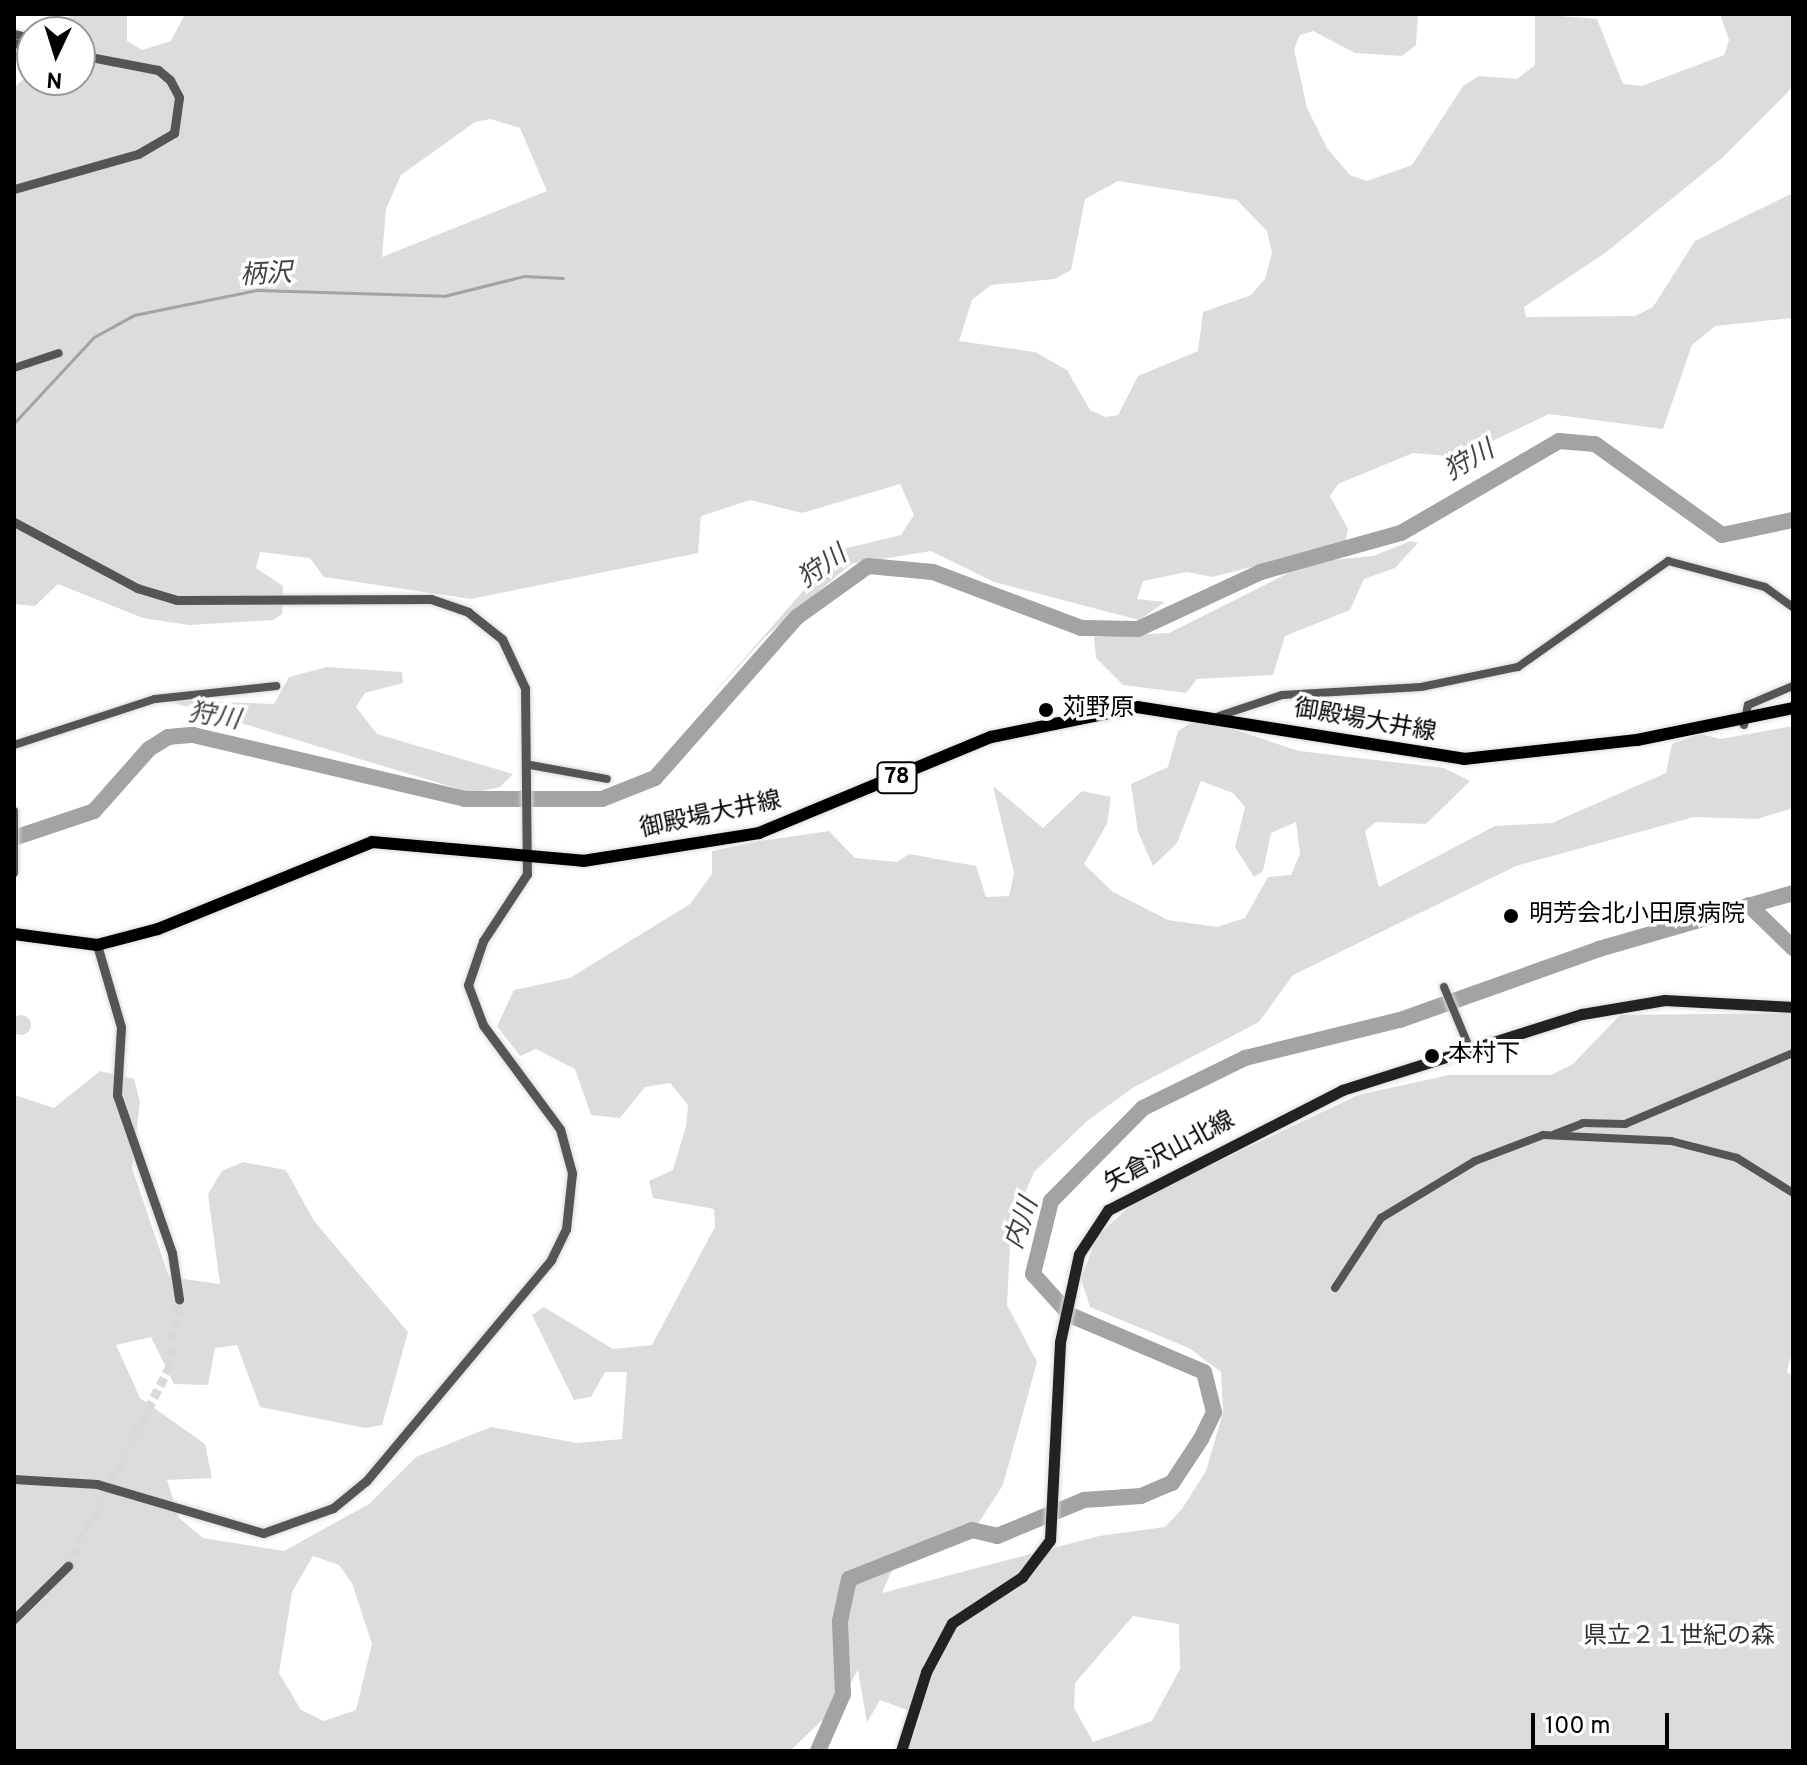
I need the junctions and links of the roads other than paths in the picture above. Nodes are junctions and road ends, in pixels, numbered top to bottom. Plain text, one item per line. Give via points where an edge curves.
1 (96, 58) edge
2 (14, 189) edge
3 (59, 353) dead end
4 (14, 368) edge
5 (14, 522) edge
6 (1793, 607) edge
7 (276, 686) dead end
8 (1793, 686) edge
9 (1793, 708) edge
10 (1219, 716) junction
11 (1744, 722) junction
12 (14, 745) edge
13 (530, 765) junction
14 (607, 779) dead end
15 (15, 814) edge
16 (528, 854) junction
17 (14, 873) edge
18 (14, 934) edge
19 (97, 945) junction
20 (1444, 987) dead end
21 (1793, 1007) edge
22 (1471, 1052) junction
23 (1793, 1053) edge
24 (1555, 1134) junction
25 (1793, 1193) edge
26 (1335, 1288) dead end
27 (179, 1299) tunnel mouth
28 (14, 1479) edge
29 (68, 1566) tunnel mouth
30 (14, 1619) edge
31 (901, 1751) edge

1 - 2 street via 158,70 179,97 178,120 165,142
3 - 4 street
5 - 13 street via 137,588 177,600 397,598 453,605 502,639 515,658 525,688
6 - 10 street via 1765,587 1668,561 1518,667 1421,687 1269,697
7 - 12 street via 155,699
8 - 11 street via 1748,705
9 - 11 main road, 御殿場大井線 / 78
10 - 11 main road, 御殿場大井線 / 78 via 1434,759 1637,740
10 - 16 main road, 御殿場大井線 / 78 via 1137,707 1024,727 759,833 583,861
13 - 14 street
13 - 16 street
15 - 17 street
16 - 19 main road, 御殿場大井線 / 78 via 372,842 213,911
16 - 28 street via 519,894 483,941 468,985 483,1025 560,1129 572,1173 566,1229 517,1306 366,1481 298,1525 263,1533 229,1528 97,1484
18 - 19 main road, 御殿場大井線 / 78
19 - 27 street via 121,1027 117,1095 163,1224
20 - 22 street
21 - 22 main road, 矢倉沢山北線 via 1636,1002
22 - 31 main road, 矢倉沢山北線 via 1342,1090 1126,1198 1085,1237 1060,1342 1052,1411 1056,1503 1040,1559 952,1623 926,1672
23 - 24 street via 1625,1124 1583,1123
24 - 25 street via 1671,1141 1737,1158
24 - 26 street via 1475,1161 1381,1218
29 - 30 street

